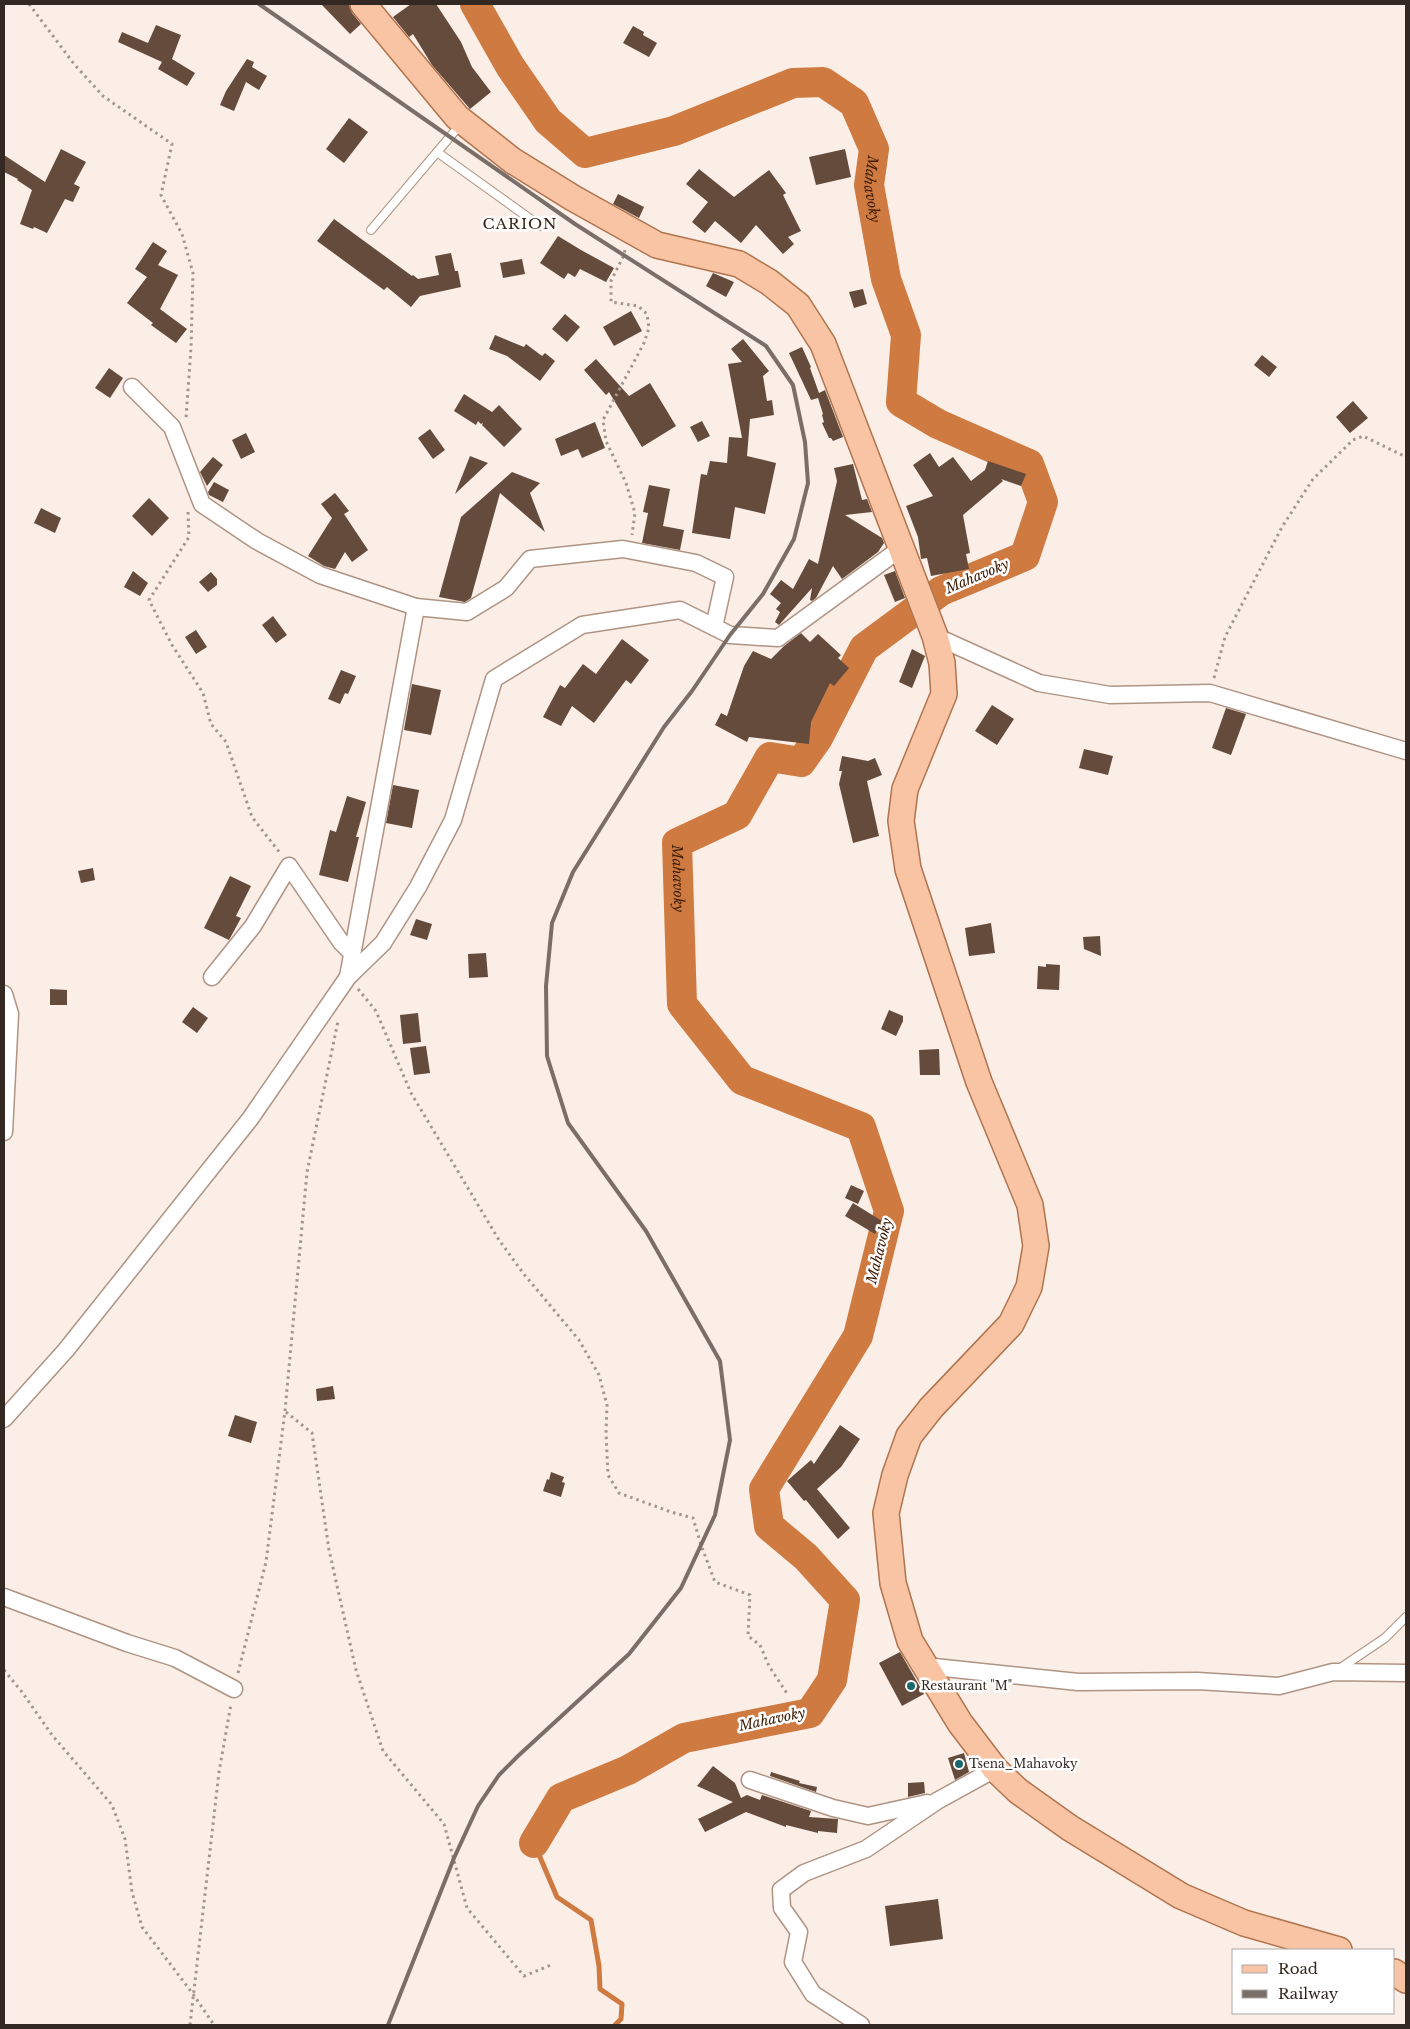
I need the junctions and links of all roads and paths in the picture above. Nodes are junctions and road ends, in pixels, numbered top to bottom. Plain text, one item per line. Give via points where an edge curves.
1 (363, 4) edge
2 (463, 122) junction
3 (437, 152) junction
4 (540, 226) dead end
5 (629, 229) junction
6 (370, 230) dead end
7 (132, 387) dead end
8 (1406, 457) edge
9 (900, 549) junction
10 (630, 550) junction
11 (416, 607) junction
12 (714, 627) junction
13 (935, 636) junction
14 (1210, 693) junction
15 (1406, 751) edge
16 (352, 953) junction
17 (212, 977) dead end
18 (348, 977) junction
19 (4, 994) edge
20 (340, 1016) dead end
21 (4, 1132) edge
22 (285, 1411) junction
23 (4, 1419) edge
24 (4, 1597) edge
25 (1406, 1617) edge
26 (925, 1666) junction
27 (4, 1670) edge
28 (1333, 1672) junction
29 (1406, 1673) edge
30 (234, 1689) junction
31 (788, 1695) dead end
32 (996, 1769) junction
33 (750, 1780) dead end
34 (936, 1801) junction
35 (1335, 1949) edge
36 (551, 1965) dead end
37 (1395, 1973) edge
38 (1406, 1980) edge
39 (193, 1994) junction
40 (190, 2025) edge
41 (214, 2025) edge
42 (862, 2025) edge

1 - 2 main road
2 - 3 lane
2 - 5 main road via 513,161
3 - 4 lane
3 - 6 lane
5 - 9 main road via 656,245 738,264 769,282 798,306 823,344
5 - 10 path via 624,255 611,281 611,302 638,306 647,314 649,328 603,420 606,441 626,483 635,513
7 - 11 street via 172,427 202,504 257,542 320,575
8 - 14 path via 1363,436 1353,440 1313,479 1282,527 1225,637
9 - 12 street via 778,638 730,635
9 - 13 main road
10 - 11 street via 623,548 530,559 506,588 467,612
10 - 12 street via 696,563 725,578
11 - 16 street
12 - 18 street via 680,610 582,625 494,679 453,820 418,887 383,943
13 - 14 street via 1039,683 1110,694
13 - 26 main road via 942,663 944,694 905,789 901,822 908,869 979,1082 1030,1206 1036,1246 1029,1287 1011,1324 931,1408 909,1436 895,1475 886,1514 893,1583 910,1641
14 - 15 street
16 - 17 street via 289,866 253,926
16 - 18 street
18 - 23 street via 250,1119 66,1350
18 - 31 path via 376,1011 411,1093 499,1240 579,1340 599,1375 607,1405 608,1475 618,1493 694,1518 715,1582 750,1595 748,1636 760,1644 769,1666
19 - 21 street via 10,1014
20 - 22 path via 307,1172
22 - 30 path via 266,1562
22 - 36 path via 312,1433 331,1559 356,1670 383,1751 444,1824 467,1908 524,1976
24 - 30 street via 175,1658
25 - 28 lane via 1385,1638
26 - 28 street via 1078,1682 1197,1681 1279,1686
26 - 32 main road via 960,1723
27 - 39 path via 112,1805 124,1838 132,1892 142,1927
28 - 29 street
30 - 39 path via 219,1772
32 - 34 street
32 - 35 main road via 1018,1791 1070,1828 1180,1896 1244,1923
33 - 34 street via 833,1808 868,1816
34 - 42 street via 866,1849 804,1873 781,1890 782,1908 799,1932 793,1962 813,1994
37 - 38 main road
39 - 40 path
39 - 41 path

